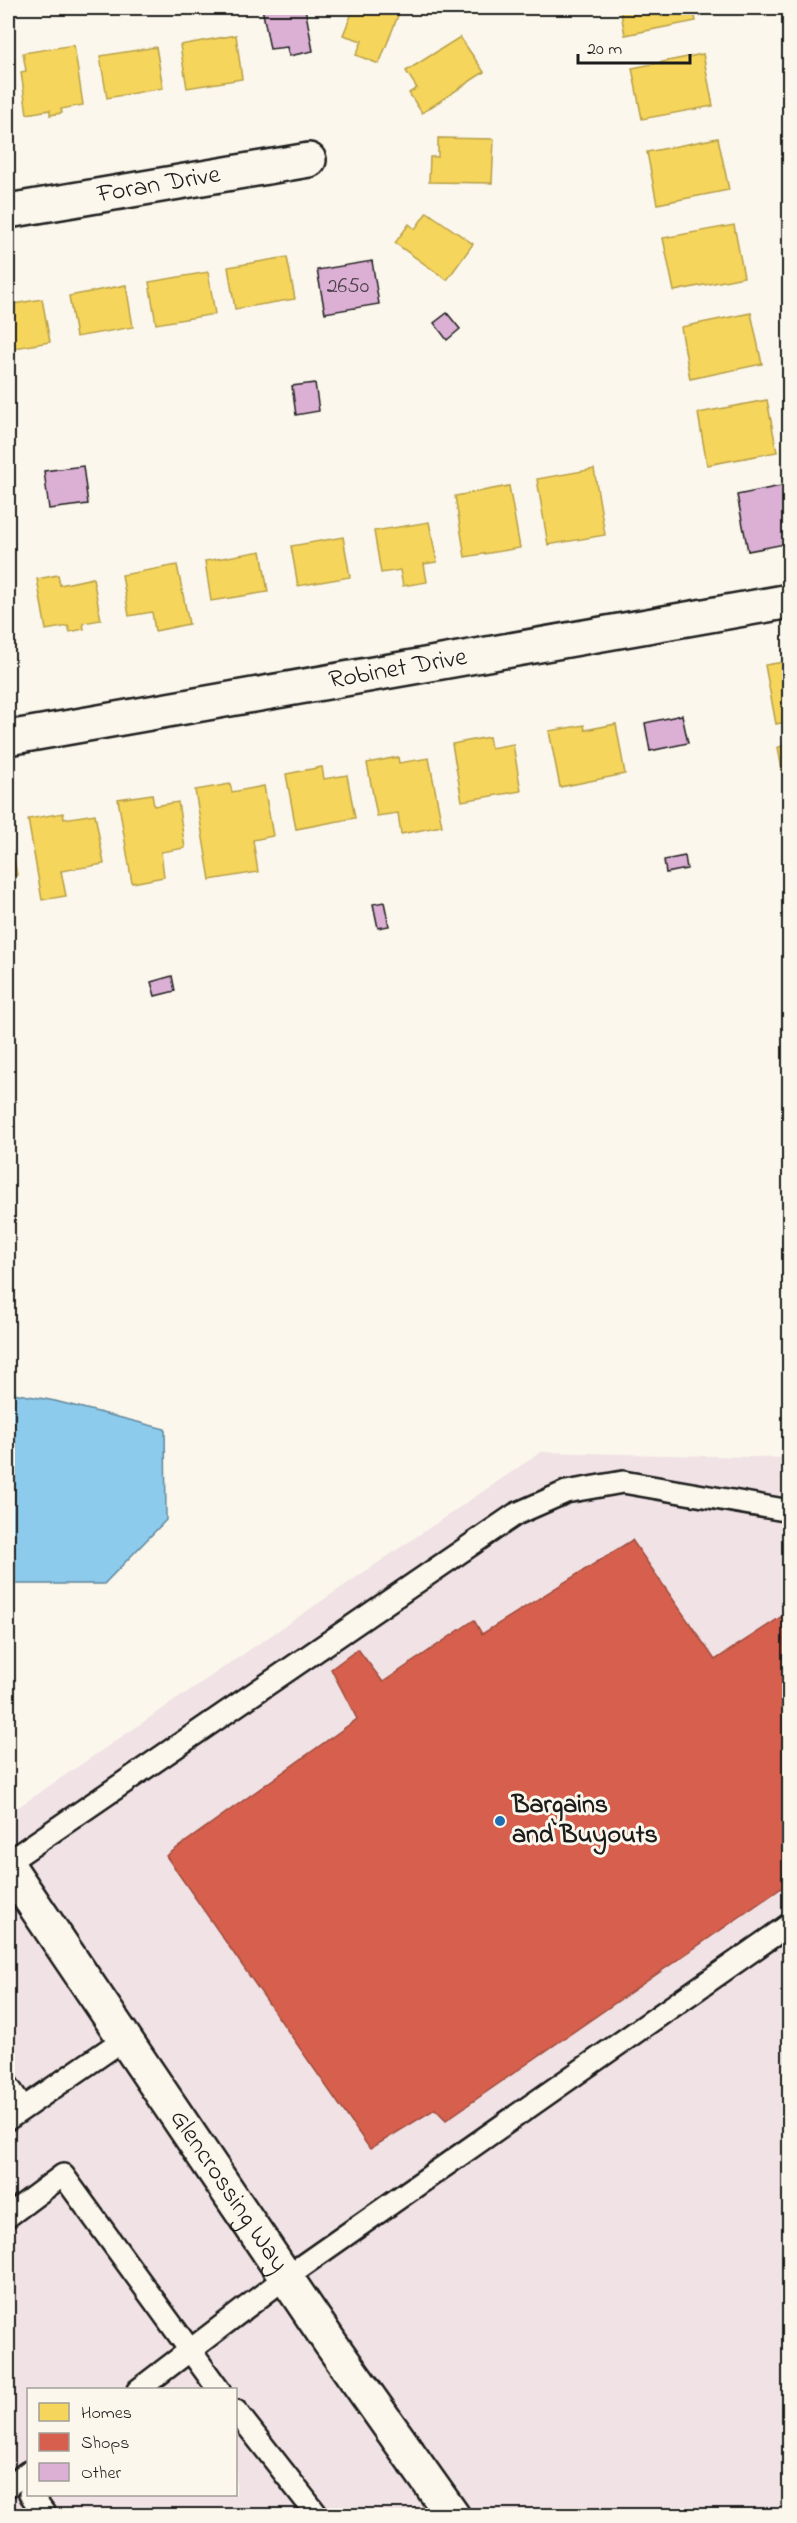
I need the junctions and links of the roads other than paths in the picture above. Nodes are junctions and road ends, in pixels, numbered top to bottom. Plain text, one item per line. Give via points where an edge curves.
1 (309, 160) dead end
2 (8, 210) edge
3 (789, 601) edge
4 (8, 736) edge
5 (789, 1511) edge
6 (8, 1862) edge
7 (8, 1866) edge
8 (789, 1924) edge
9 (124, 2039) junction
10 (8, 2086) edge
11 (15, 2113) edge
12 (8, 2216) edge
13 (286, 2277) junction
14 (189, 2351) junction
15 (141, 2388) edge
16 (217, 2388) edge
17 (237, 2412) edge
18 (31, 2496) edge
19 (46, 2516) edge
20 (318, 2516) edge
21 (453, 2516) edge

1 - 2 street, Foran Drive
3 - 4 street, Robinet Drive
5 - 6 lane via 622,1482 566,1492 516,1514
7 - 9 street, Glencrossing Way
8 - 13 lane
9 - 11 lane
9 - 13 street, Glencrossing Way
10 - 11 lane
12 - 14 lane via 63,2175
13 - 14 lane
13 - 21 street, Glencrossing Way
14 - 15 lane
14 - 16 lane
17 - 20 lane
18 - 19 lane

